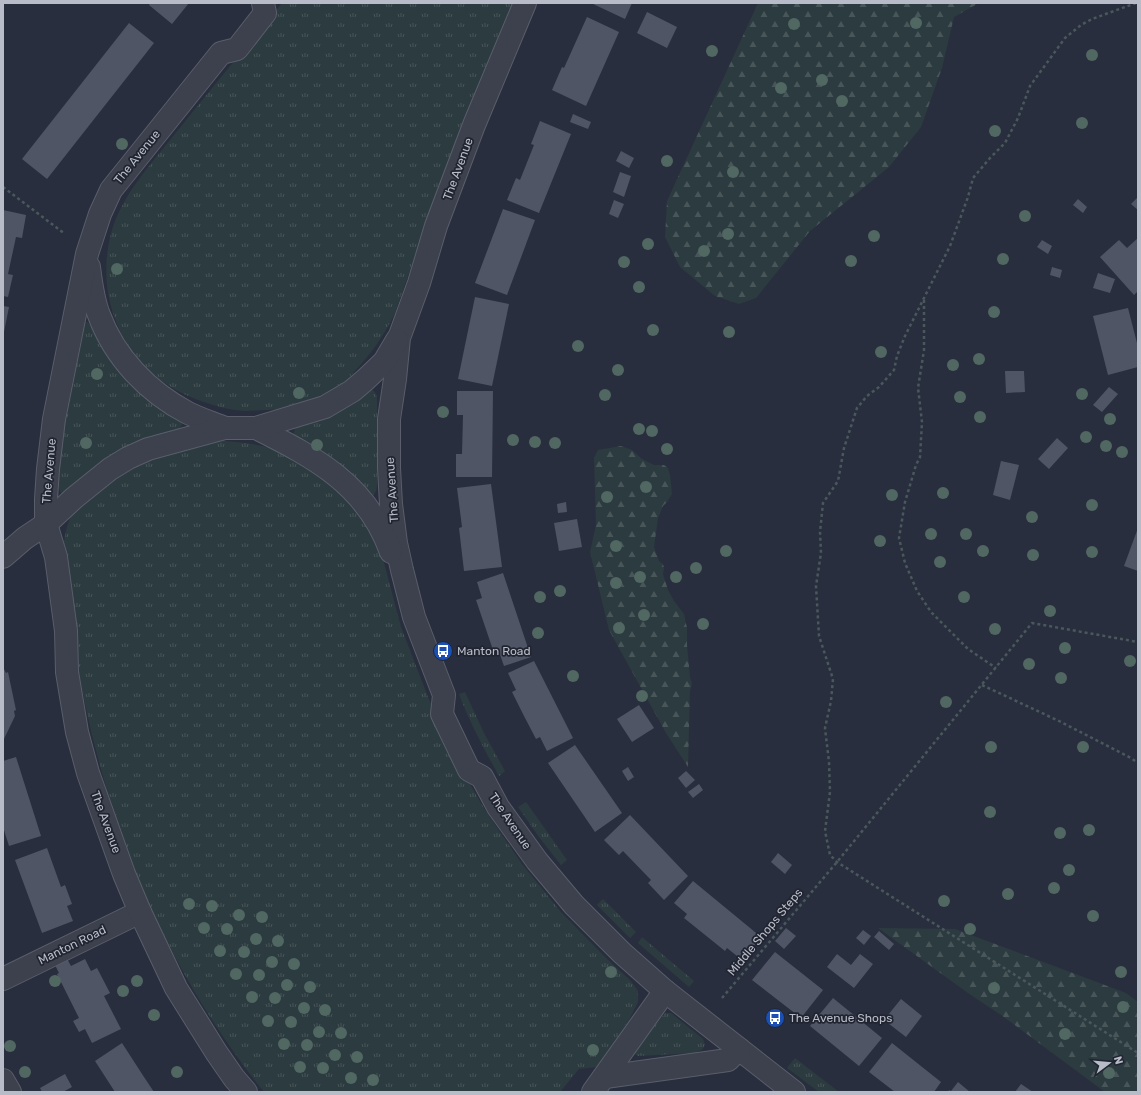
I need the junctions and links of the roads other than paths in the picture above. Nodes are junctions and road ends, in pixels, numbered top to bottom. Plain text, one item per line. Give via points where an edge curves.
1 (263, 3) edge
2 (525, 3) edge
3 (87, 254) junction
4 (399, 338) junction
5 (226, 428) junction
6 (256, 428) junction
7 (46, 524) junction
8 (3, 556) edge
9 (414, 617) junction
10 (140, 912) junction
11 (3, 979) edge
12 (665, 991) junction
13 (739, 1049) junction
14 (3, 1080) edge
15 (599, 1084) edge
16 (10, 1092) edge
17 (246, 1092) edge
18 (794, 1092) edge

1 - 3 street, The Avenue via 265,13 237,49 221,53 111,190
2 - 4 street, The Avenue via 474,125 436,226 419,284
3 - 5 street, The Avenue via 99,315 123,359 154,391 188,413
3 - 7 street, The Avenue via 54,419 48,469
4 - 6 street, The Avenue via 384,362 352,390 325,406
4 - 9 street, The Avenue via 389,418 389,468 396,543
5 - 6 street, The Avenue
5 - 7 street, The Avenue via 148,449 128,458 86,488
6 - 9 street, The Avenue via 317,460 361,499 389,546
7 - 8 street
7 - 10 street, The Avenue via 56,556 66,631 66,672 78,732 88,773
9 - 12 street, The Avenue via 444,695 442,714 469,770 482,777 498,807 537,861 574,905
10 - 11 street, Manton Road
10 - 17 street, The Avenue via 176,988 216,1052
12 - 13 street, The Avenue
12 - 15 street
13 - 15 street via 728,1060
13 - 18 street, The Avenue
14 - 16 street

